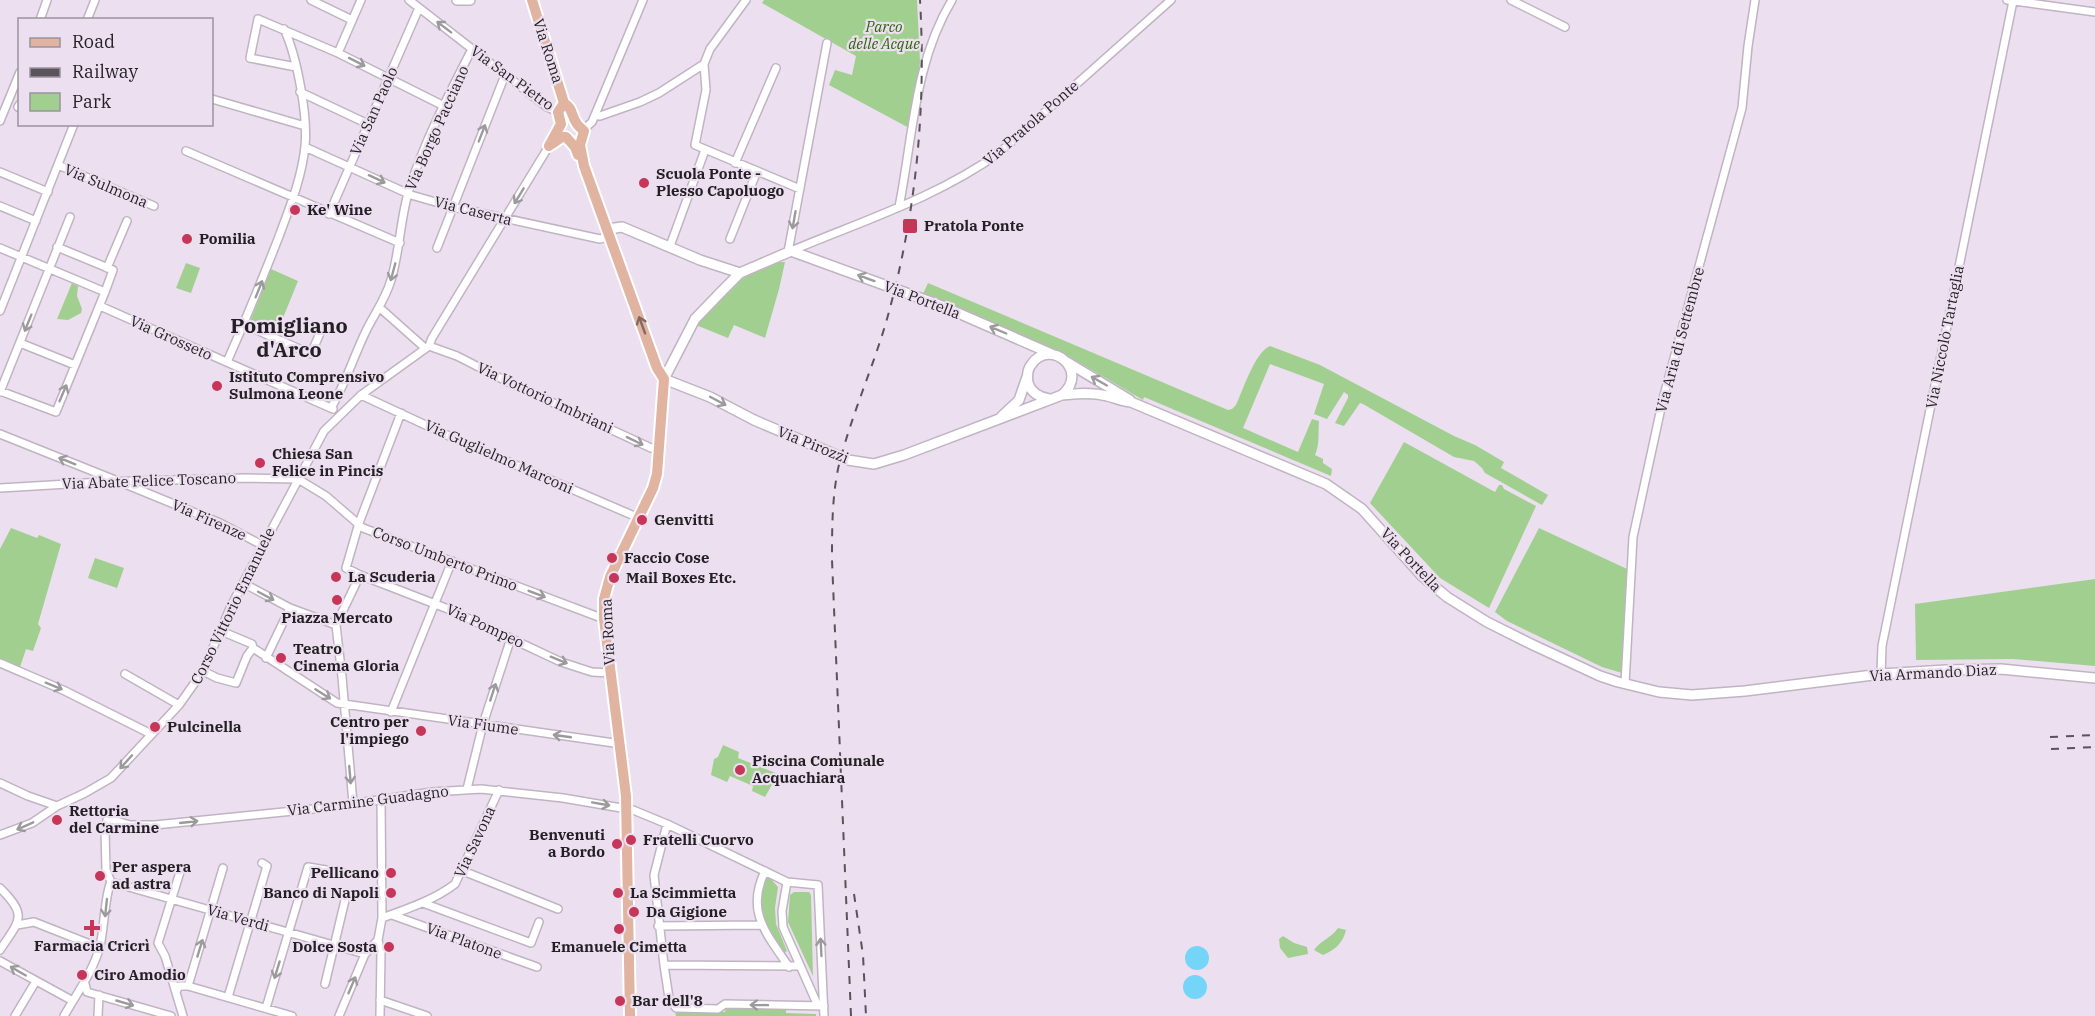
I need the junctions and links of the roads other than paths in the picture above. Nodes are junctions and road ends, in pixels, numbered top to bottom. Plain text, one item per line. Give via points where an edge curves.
1 (48, 0) edge
2 (95, 0) edge
3 (311, 0) edge
4 (362, 0) edge
5 (409, 0) edge
6 (457, 0) edge
7 (470, 0) edge
8 (532, 0) edge
9 (643, 0) edge
10 (746, 0) edge
11 (952, 0) edge
12 (1172, 0) edge
13 (1511, 0) edge
14 (1755, 0) edge
15 (2010, 0) edge
16 (419, 8) junction
17 (2095, 12) edge
18 (41, 18) edge
19 (88, 18) edge
20 (352, 20) junction
21 (1565, 27) dead end
22 (285, 29) junction
23 (827, 43) dead end
24 (472, 49) junction
25 (338, 53) junction
26 (704, 64) junction
27 (296, 67) junction
28 (776, 68) dead end
29 (505, 75) junction
30 (388, 78) junction
31 (16, 88) edge
32 (300, 92) junction
33 (213, 99) edge
34 (444, 106) junction
35 (561, 107) junction
36 (595, 115) junction
37 (0, 121) edge
38 (368, 124) junction
39 (73, 126) edge
40 (305, 126) junction
41 (583, 130) junction
42 (549, 146) junction
43 (305, 147) junction
44 (705, 150) junction
45 (186, 151) dead end
46 (735, 163) junction
47 (58, 165) junction
48 (584, 166) junction
49 (350, 167) junction
50 (757, 171) junction
51 (0, 172) edge
52 (800, 189) junction
53 (48, 192) junction
54 (408, 194) junction
55 (294, 198) junction
56 (0, 206) edge
57 (154, 206) dead end
58 (453, 207) junction
59 (899, 207) junction
60 (329, 214) junction
61 (70, 217) dead end
62 (505, 219) junction
63 (36, 221) junction
64 (127, 221) dead end
65 (608, 229) junction
66 (730, 239) dead end
67 (400, 243) junction
68 (670, 246) junction
69 (57, 247) junction
70 (0, 248) edge
71 (437, 249) dead end
72 (789, 251) junction
73 (22, 257) junction
74 (49, 268) junction
75 (107, 268) junction
76 (740, 273) junction
77 (105, 291) junction
78 (100, 306) junction
79 (380, 308) junction
80 (0, 311) edge
81 (243, 324) junction
82 (323, 326) dead end
83 (20, 343) junction
84 (427, 347) junction
85 (1052, 354) junction
86 (227, 362) junction
87 (1066, 362) junction
88 (75, 365) junction
89 (1027, 374) junction
90 (664, 379) junction
91 (0, 391) edge
92 (361, 395) junction
93 (1062, 395) junction
94 (1049, 399) junction
95 (1131, 402) junction
96 (331, 408) junction
97 (342, 414) junction
98 (401, 414) junction
99 (1000, 418) junction
100 (0, 434) edge
101 (660, 449) junction
102 (298, 479) junction
103 (121, 482) junction
104 (0, 488) edge
105 (639, 518) junction
106 (359, 523) junction
107 (262, 545) junction
108 (452, 561) junction
109 (360, 575) junction
110 (243, 583) junction
111 (435, 603) junction
112 (290, 608) junction
113 (604, 619) junction
114 (336, 625) junction
115 (221, 631) junction
116 (512, 638) junction
117 (253, 648) junction
118 (266, 658) junction
119 (0, 663) edge
120 (203, 671) junction
121 (610, 673) junction
122 (125, 674) dead end
123 (1881, 674) junction
124 (2095, 678) edge
125 (1625, 684) junction
126 (1772, 688) joint
127 (179, 705) junction
128 (345, 705) junction
129 (391, 712) junction
130 (483, 724) junction
131 (151, 734) junction
132 (621, 744) junction
133 (0, 783) edge
134 (467, 789) junction
135 (499, 790) junction
136 (381, 800) junction
137 (352, 803) junction
138 (57, 806) junction
139 (626, 809) junction
140 (667, 824) junction
141 (0, 835) edge
142 (262, 863) dead end
143 (224, 868) dead end
144 (763, 870) junction
145 (463, 871) junction
146 (180, 872) dead end
147 (350, 874) dead end
148 (111, 882) junction
149 (786, 882) junction
150 (0, 888) edge
151 (346, 896) dead end
152 (171, 898) junction
153 (423, 903) junction
154 (558, 909) dead end
155 (211, 910) junction
156 (392, 915) junction
157 (382, 918) junction
158 (250, 922) junction
159 (539, 922) dead end
160 (17, 925) junction
161 (658, 926) junction
162 (761, 926) junction
163 (288, 932) junction
164 (378, 940) junction
165 (334, 945) junction
166 (100, 948) junction
167 (0, 950) edge
168 (365, 954) junction
169 (0, 961) edge
170 (664, 965) junction
171 (800, 966) junction
172 (537, 967) dead end
173 (789, 967) junction
174 (36, 981) junction
175 (85, 984) junction
176 (325, 984) dead end
177 (188, 986) junction
178 (176, 992) junction
179 (99, 995) junction
180 (228, 997) junction
181 (380, 1000) junction
182 (73, 1001) junction
183 (821, 1006) junction
184 (266, 1008) junction
185 (147, 1012) edge
186 (15, 1016) edge
187 (64, 1016) edge
188 (98, 1016) edge
189 (171, 1016) edge
190 (183, 1016) edge
191 (292, 1016) edge
192 (339, 1016) edge
193 (380, 1016) edge
194 (427, 1016) edge
195 (630, 1016) edge
196 (824, 1016) edge

1 - 18 street
2 - 19 street
3 - 20 street
4 - 20 street
5 - 16 street, Via San Pietro
6 - 7 main road
8 - 35 main road, Via Roma
9 - 36 street
10 - 26 street via 710,49
11 - 59 street via 929,48 920,81
12 - 59 street, Via Pratola Ponte via 999,153 970,174
13 - 21 street
14 - 125 street, Via Aria di Settembre via 1742,108 1663,399 1633,537
15 - 17 street
15 - 123 street, Via Niccolò Tartaglia via 1885,634
24 -> 16 street, Via San Pietro
16 - 30 street, Via San Paolo
20 - 25 street
22 - 25 street
22 - 27 street
22 - 27 street via 258,19 250,58
23 - 52 street
24 - 29 street, Via San Pietro
24 - 34 street, Via Borgo Pacciano
25 -> 30 street
26 - 36 street via 640,102
26 - 44 street via 706,90 695,145
27 - 32 street
28 - 46 street
29 - 35 street, Via San Pietro via 547,107
58 -> 29 street
30 - 34 street
30 - 38 street, Via San Paolo
31 - 37 street
32 - 38 street
32 - 40 street
33 - 40 street
34 - 54 street, Via Borgo Pacciano
35 - 41 main road via 570,107 576,124
35 - 42 main road via 561,124
36 - 41 street
38 - 49 street, Via San Paolo
39 - 47 street
40 - 43 street
41 - 48 main road via 580,145
42 - 48 main road via 566,137
42 -> 62 street, Corso Vittorio Emanuele
43 - 49 street, Via Caserta
43 - 55 street
44 - 46 street
44 - 68 street
45 - 55 street
46 - 50 street
47 - 53 street
47 - 57 street, Via Sulmona
48 - 65 main road, Via Roma
49 -> 54 street, Via Caserta
49 - 60 street, Via San Paolo
50 - 52 street
50 - 66 street
51 - 53 street, Via Sulmona
52 -> 72 street
53 - 63 street
54 - 58 street, Via Caserta
54 - 67 street, Via Borgo Pacciano
55 - 60 street
81 -> 55 street
56 - 63 street
58 - 62 street, Via Caserta
58 - 71 street
59 - 72 street, Via Pratola Ponte
60 - 67 street
61 - 69 street
62 - 65 street, Via Caserta via 600,239
62 - 84 street, Corso Vittorio Emanuele
63 - 73 street
64 - 75 street, Via Sulmona
65 - 68 main road via 622,227
90 -> 65 main road, Via Roma
67 -> 79 street, Via Borgo Pacciano
68 - 76 main road
69 - 74 street
69 - 75 street
70 - 73 street
72 - 76 main road, Via Pratola Ponte
85 -> 72 main road, Via Portella via 921,298
73 - 74 street
73 - 80 street
74 - 77 street
74 -> 83 street
75 - 77 street, Via Sulmona via 113,270
76 - 90 main road, Via Pratola Ponte via 695,319
77 - 78 street, Via Sulmona
78 - 86 street, Via Grosseto
78 - 88 street, Via Sulmona
79 - 84 street
79 - 96 street, Via Borgo Pacciano
81 - 82 street via 311,354
81 - 86 street
83 - 88 street
83 - 91 street
84 - 92 street, Corso Vittorio Emanuele
84 -> 101 street, Via Vottorio Imbriani via 457,356
85 - 87 main road, Via Portella
85 - 89 main road via 1039,357
86 - 96 street, Via Grosseto
87 - 93 main road via 1072,376
95 -> 87 main road, Via Portella
91 -> 88 street, Via Sulmona via 56,412
89 - 94 main road via 1035,394
89 - 99 main road via 1019,399
90 -> 99 main road, Via Pirozzi via 848,460 867,464 904,455
90 - 101 main road, Via Roma
92 - 97 street, Corso Vittorio Emanuele
92 - 98 street, Via Guglielmo Marconi
93 - 94 main road, Via Portella
93 - 95 main road, Via Portella via 1090,393
94 - 99 main road, Via Portella
95 - 125 main road, Via Portella via 1326,484 1362,509 1422,576 1465,609 1531,644
96 - 97 street, Via Grosseto
97 - 102 street, Corso Vittorio Emanuele via 324,431
98 - 105 street, Via Guglielmo Marconi
98 - 106 street
103 -> 100 street, Via Firenze
101 - 105 main road, Via Roma via 653,488
102 - 103 street, Via Abate Felice Toscano
102 - 106 street, Corso Umberto Primo
102 - 107 street, Corso Vittorio Emanuele
103 - 104 street, Via Abate Felice Toscano
103 - 107 street, Via Firenze
105 - 113 main road, Via Roma via 610,577
106 - 108 street, Corso Umberto Primo via 363,528
106 - 109 street via 346,568
107 - 110 street, Corso Vittorio Emanuele
108 - 111 street
108 -> 113 street, Corso Umberto Primo
109 - 111 street, Via Pompeo
109 - 114 street
110 -> 112 street
110 - 115 street, Corso Vittorio Emanuele
111 - 116 street, Via Pompeo
111 - 129 street
112 - 114 street
112 - 118 street
113 - 121 main road, Via Roma
114 - 128 street
115 - 117 street, Via Fiume via 252,644
115 - 120 street, Corso Vittorio Emanuele
116 -> 121 street, Via Pompeo via 561,662
130 -> 116 street
117 - 118 street, Via Fiume
117 - 120 street via 236,682
118 -> 128 street, Via Fiume
119 -> 131 street
120 - 127 street, Corso Vittorio Emanuele
121 - 132 main road, Via Roma
122 - 127 street
123 - 124 main road, Via Armando Diaz via 2001,669
123 - 126 main road, Via Armando Diaz
125 - 126 main road, Via Portella via 1692,695
127 - 131 street, Corso Vittorio Emanuele
128 - 129 street, Via Fiume
128 -> 137 street
129 - 130 street, Via Fiume
132 -> 130 street, Via Fiume
130 - 134 street
131 -> 138 street, Corso Vittorio Emanuele via 111,778
132 - 139 main road, Via Roma
133 - 138 street
134 - 135 street, Via Carmine Guadagno
134 - 136 street, Via Carmine Guadagno
135 -> 139 street, Via Carmine Guadagno
135 - 145 street, Via Savona
136 - 137 street, Via Carmine Guadagno
136 - 157 street
148 -> 137 street, Via Carmine Guadagno via 106,870 105,830 110,819 130,825 155,825
138 -> 141 street, Corso Vittorio Emanuele via 32,823
139 - 140 street, Via Carmine Guadagno
139 - 195 main road, Via Roma
140 - 144 street, Via Carmine Guadagno
140 - 161 street via 654,876
142 - 158 street via 267,866
143 - 155 street
144 - 149 street, Via Carmine Guadagno
144 - 162 street via 757,892
145 - 153 street, Via Savona via 455,884
145 - 154 street
146 - 152 street
147 - 163 street via 308,867
148 - 152 street, Via Verdi
148 -> 166 street
149 - 171 street via 783,927
183 -> 149 street via 818,885
150 - 160 street via 15,902
151 - 165 street
152 - 155 street, Via Verdi
152 - 178 street via 158,943
153 - 156 street, Via Savona
153 - 159 street via 531,943
155 - 158 street, Via Verdi
177 -> 155 street
156 - 157 street, Via Savona
156 - 172 street, Via Platone
157 - 164 street
158 - 163 street, Via Verdi
158 - 180 street
160 - 166 street via 34,922
160 - 167 street
161 - 162 street
161 - 170 street
162 - 173 street
163 - 165 street, Via Verdi
163 -> 184 street
164 - 168 street
164 - 181 street
165 - 168 street, Via Verdi
165 - 176 street
166 - 175 street
192 -> 168 street
174 -> 169 street
170 - 173 street
183 -> 170 street via 725,1004 718,1009 676,1008 669,998
171 - 173 street
171 - 183 street
174 - 182 street
174 - 186 street
175 - 179 street via 87,992
175 - 182 street
177 - 178 street via 179,986
177 - 180 street
178 - 190 street
179 -> 185 street
179 - 188 street
180 - 184 street
181 - 193 street
181 - 194 street
182 - 187 street
183 - 196 street
184 - 191 street
185 - 189 street

